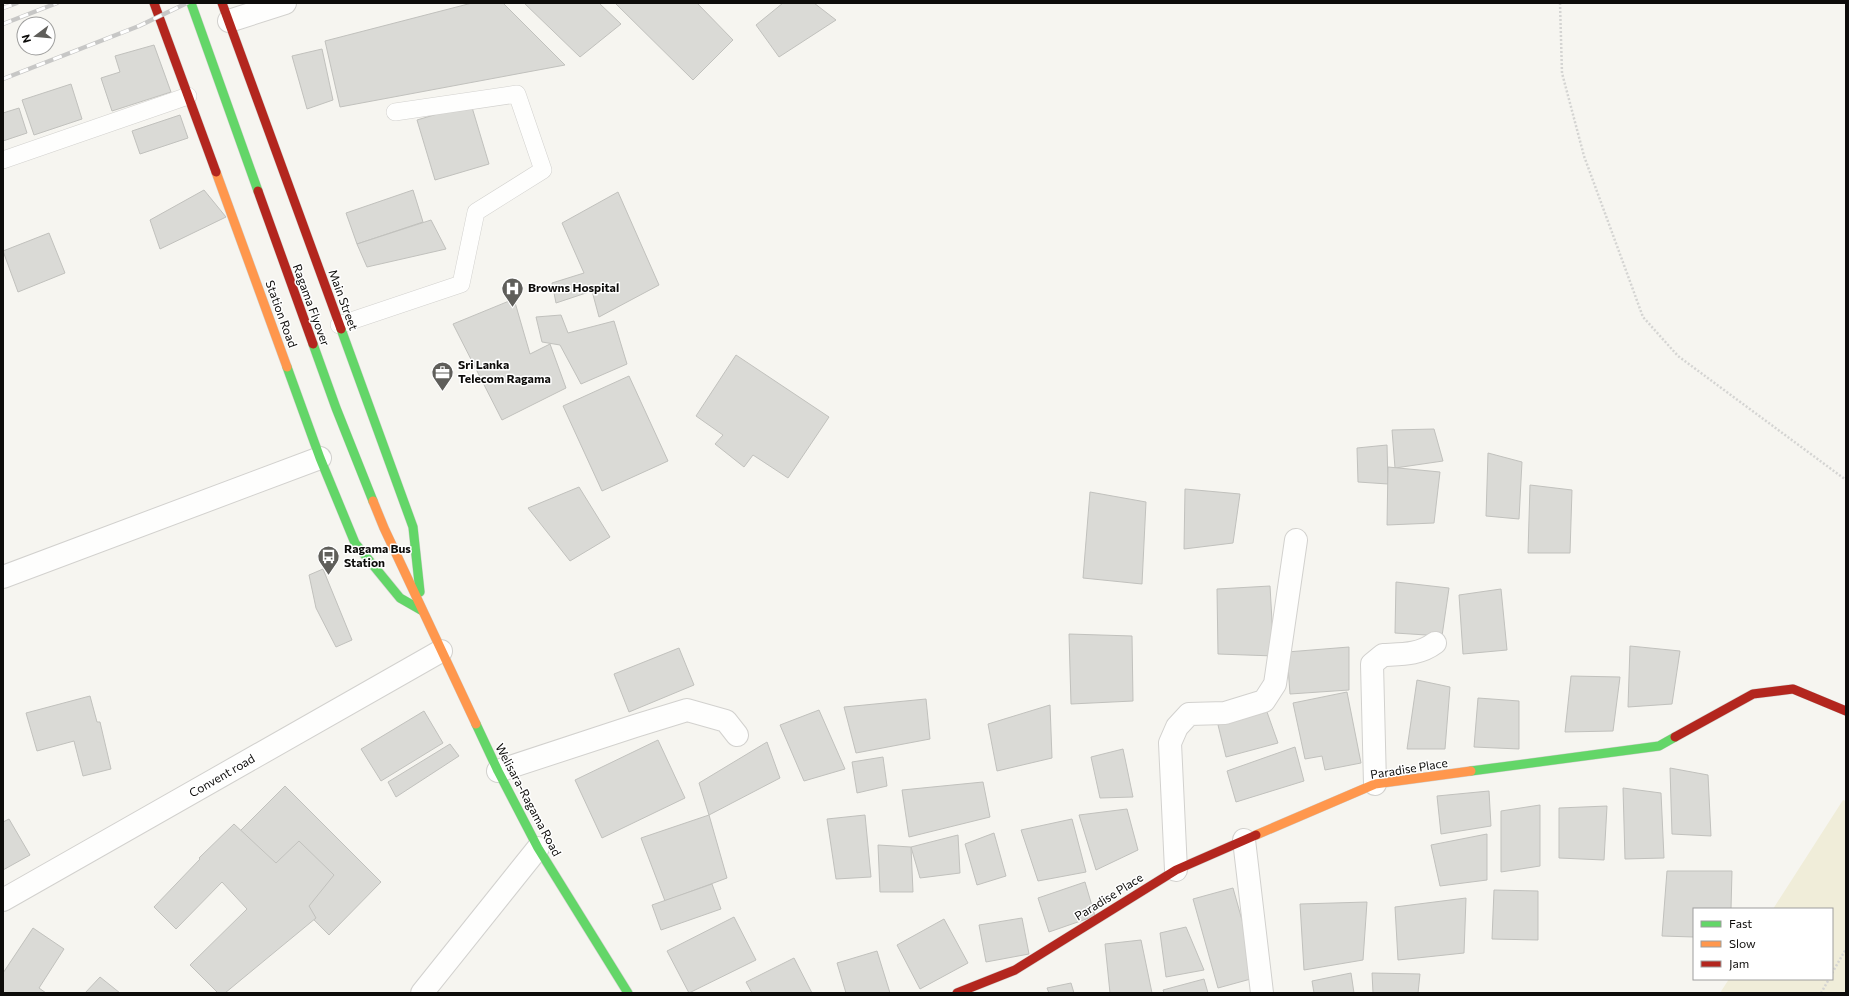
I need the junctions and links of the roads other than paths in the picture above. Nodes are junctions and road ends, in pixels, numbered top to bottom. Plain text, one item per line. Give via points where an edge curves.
1 (154, 3) edge
2 (191, 3) edge
3 (285, 3) edge
4 (226, 12) edge
5 (188, 96) junction
6 (395, 112) dead end
7 (3, 160) edge
8 (339, 325) junction
9 (320, 458) junction
10 (1296, 540) dead end
11 (3, 577) edge
12 (421, 610) junction
13 (1435, 643) dead end
14 (441, 651) junction
15 (1846, 711) edge
16 (737, 735) dead end
17 (498, 771) junction
18 (1375, 784) junction
19 (1244, 840) junction
20 (538, 848) junction
21 (1176, 870) junction
22 (3, 900) edge
23 (422, 993) edge
24 (628, 993) edge
25 (957, 993) edge
26 (1262, 993) edge

1 - 5 main road, Station Road
2 - 12 main road, Ragama Flyover via 336,408 384,528
3 - 4 street
4 - 8 main road, Main Street
5 - 7 lane
5 - 9 main road, Station Road
6 - 8 lane via 517,94 543,170 476,212 462,284
8 - 12 main road, Main Street via 413,527
9 - 11 street
9 - 12 main road, Station Road via 355,543 400,598
10 - 21 street via 1275,684 1264,701 1225,713 1189,714 1177,727 1170,743
12 - 14 main road, Welisara-Ragama Road
13 - 18 street via 1426,650 1408,654 1383,654 1372,664
14 - 17 main road, Welisara-Ragama Road
14 - 22 street, Convent road
15 - 18 main road, Paradise Place via 1793,689 1753,694 1659,746
16 - 17 street via 726,721 688,710
17 - 20 main road, Welisara-Ragama Road
18 - 19 main road, Paradise Place
19 - 21 main road, Paradise Place
19 - 26 street
20 - 23 street
20 - 24 main road, Welisara-Ragama Road
21 - 25 main road, Paradise Place via 1015,970

